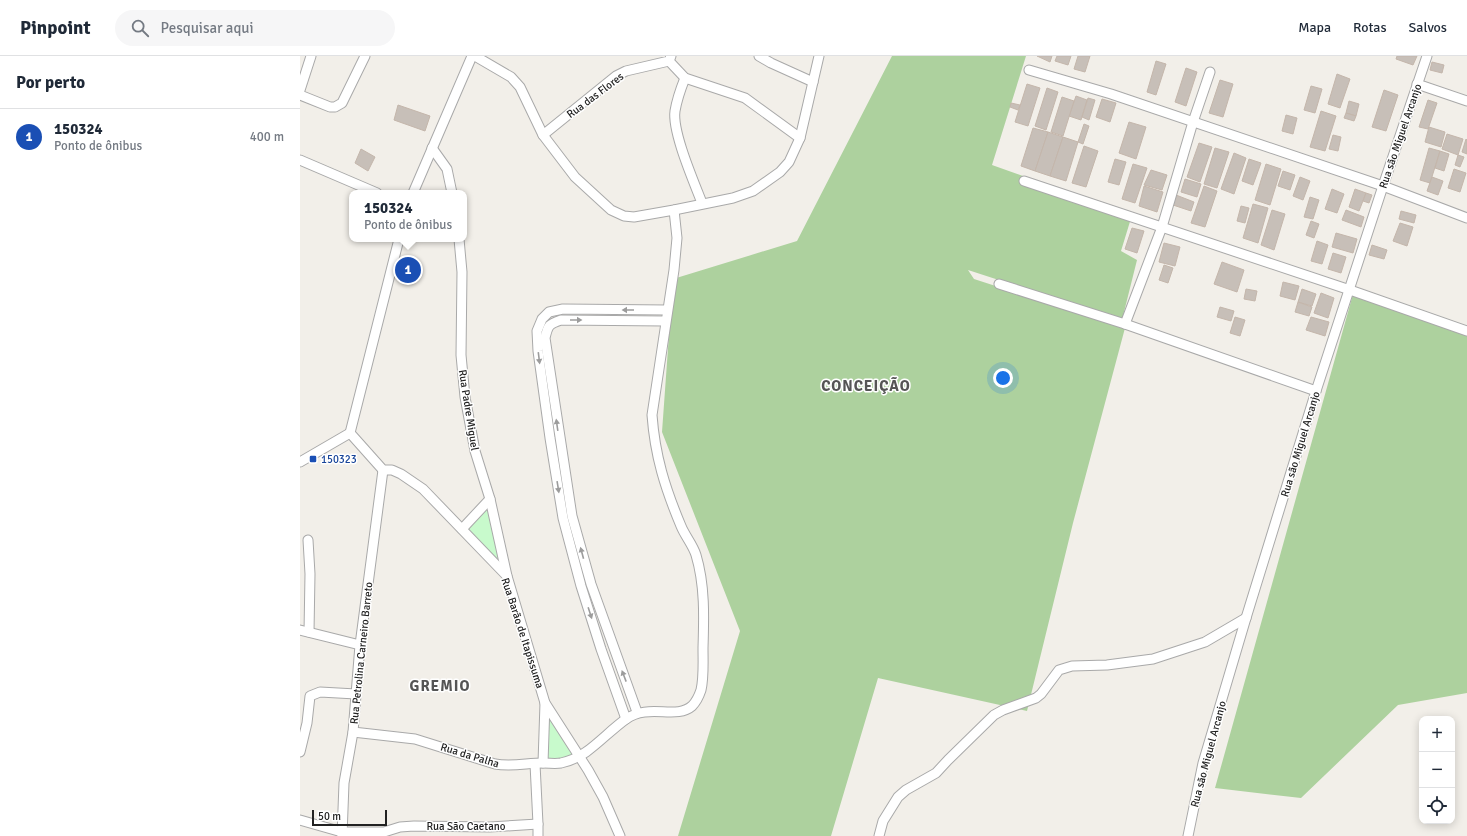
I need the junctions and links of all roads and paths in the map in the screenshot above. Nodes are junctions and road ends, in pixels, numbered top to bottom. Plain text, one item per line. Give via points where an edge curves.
1 (311, 56) edge
2 (365, 56) edge
3 (474, 56) edge
4 (759, 56) edge
5 (819, 56) edge
6 (1427, 56) edge
7 (670, 59) edge
8 (1029, 70) dead end
9 (1210, 72) dead end
10 (685, 78) junction
11 (813, 82) junction
12 (1417, 84) junction
13 (300, 90) edge
14 (300, 95) edge
15 (1467, 101) edge
16 (1193, 122) junction
17 (544, 135) junction
18 (800, 138) junction
19 (432, 148) junction
20 (300, 160) edge
21 (1024, 181) dead end
22 (1383, 186) junction
23 (370, 190) edge
24 (414, 190) edge
25 (452, 190) edge
26 (702, 203) junction
27 (674, 210) junction
28 (1467, 218) edge
29 (1162, 227) junction
30 (398, 242) edge
31 (459, 242) edge
32 (999, 284) dead end
33 (1350, 290) junction
34 (667, 310) junction
35 (666, 321) junction
36 (1125, 324) junction
37 (1467, 331) edge
38 (1316, 391) junction
39 (350, 433) junction
40 (300, 462) edge
41 (383, 470) junction
42 (490, 499) junction
43 (462, 529) junction
44 (308, 540) dead end
45 (507, 576) junction
46 (1246, 618) junction
47 (304, 631) edge
48 (360, 645) junction
49 (356, 694) junction
50 (545, 702) junction
51 (637, 712) junction
52 (626, 719) junction
53 (353, 732) junction
54 (300, 752) edge
55 (583, 754) junction
56 (539, 764) junction
57 (300, 820) edge
58 (538, 824) junction
59 (342, 834) edge
60 (538, 836) edge
61 (620, 836) edge
62 (879, 836) edge
63 (1188, 836) edge

1 - 13 street
2 - 14 street via 342,103 338,106 330,107
3 - 17 street via 511,77 520,87
3 - 19 street
4 - 11 street
5 - 11 street
6 - 12 street, Rua são Miguel Arcanjo
7 - 10 street
7 - 17 street, Rua das Flores via 616,76
8 - 16 street
9 - 16 street
10 - 18 street via 746,98
10 - 26 street via 675,111 675,120
11 - 18 street
12 - 15 street, Rua são Miguel Arcanjo
12 - 22 street, Rua são Miguel Arcanjo
16 - 22 street
16 - 29 street
17 - 27 street via 576,177 612,210 624,216 634,217
18 - 26 street via 789,162 780,172 753,191 734,198
19 - 24 street
19 - 25 street via 448,169
20 - 23 street
21 - 29 street
22 - 28 street
22 - 33 street, Rua são Miguel Arcanjo
26 - 27 street
27 - 34 street via 677,238
29 - 33 street
29 - 36 street
30 - 39 street
31 - 42 street, Rua Padre Miguel via 462,272 461,355 465,397 475,451
32 - 36 street
33 - 37 street
33 - 38 street, Rua são Miguel Arcanjo
34 - 35 street
34 -> 52 street via 563,309 549,312 542,319 537,331 563,518 581,586
35 - 51 street via 652,415 654,438 660,470 696,554 704,614 703,671 701,691 691,707 684,711
51 -> 35 street via 590,584 572,516 545,338 547,328 561,320
36 - 38 street
38 - 46 street, Rua são Miguel Arcanjo
39 - 40 street
39 - 41 street
41 - 43 street, Rua Barão de Itapissuma via 392,470 423,489
41 - 48 street, Rua Petrolina Carneiro Barreto
42 - 43 street
42 - 45 street, Rua Padre Miguel
43 - 45 street, Rua Barão de Itapissuma
44 - 47 street via 310,574
45 - 50 street, Rua Barão de Itapissuma
46 - 62 street via 1205,642 1153,659 1107,665 1072,666 1059,670 1036,698 994,715 936,773 898,797 884,821
46 - 63 street, Rua são Miguel Arcanjo via 1203,764
47 - 48 street
48 - 49 street, Rua Petrolina Carneiro Barreto
49 - 53 street, Rua Petrolina Carneiro Barreto
49 - 54 street via 320,692 310,696
50 - 55 street, Rua Barão de Itapissuma
50 - 56 street
51 - 52 street, Rua da Palha
52 - 55 street, Rua da Palha
53 - 56 street, Rua da Palha via 415,739 495,764
53 - 59 street, Rua Petrolina Carneiro Barreto via 344,783
55 - 56 street, Rua da Palha via 562,763
55 - 61 street, Rua Barão de Itapissuma
56 - 58 street
57 - 59 street, Rua São Caetano
58 - 59 street, Rua São Caetano via 490,827 414,826
58 - 60 street

